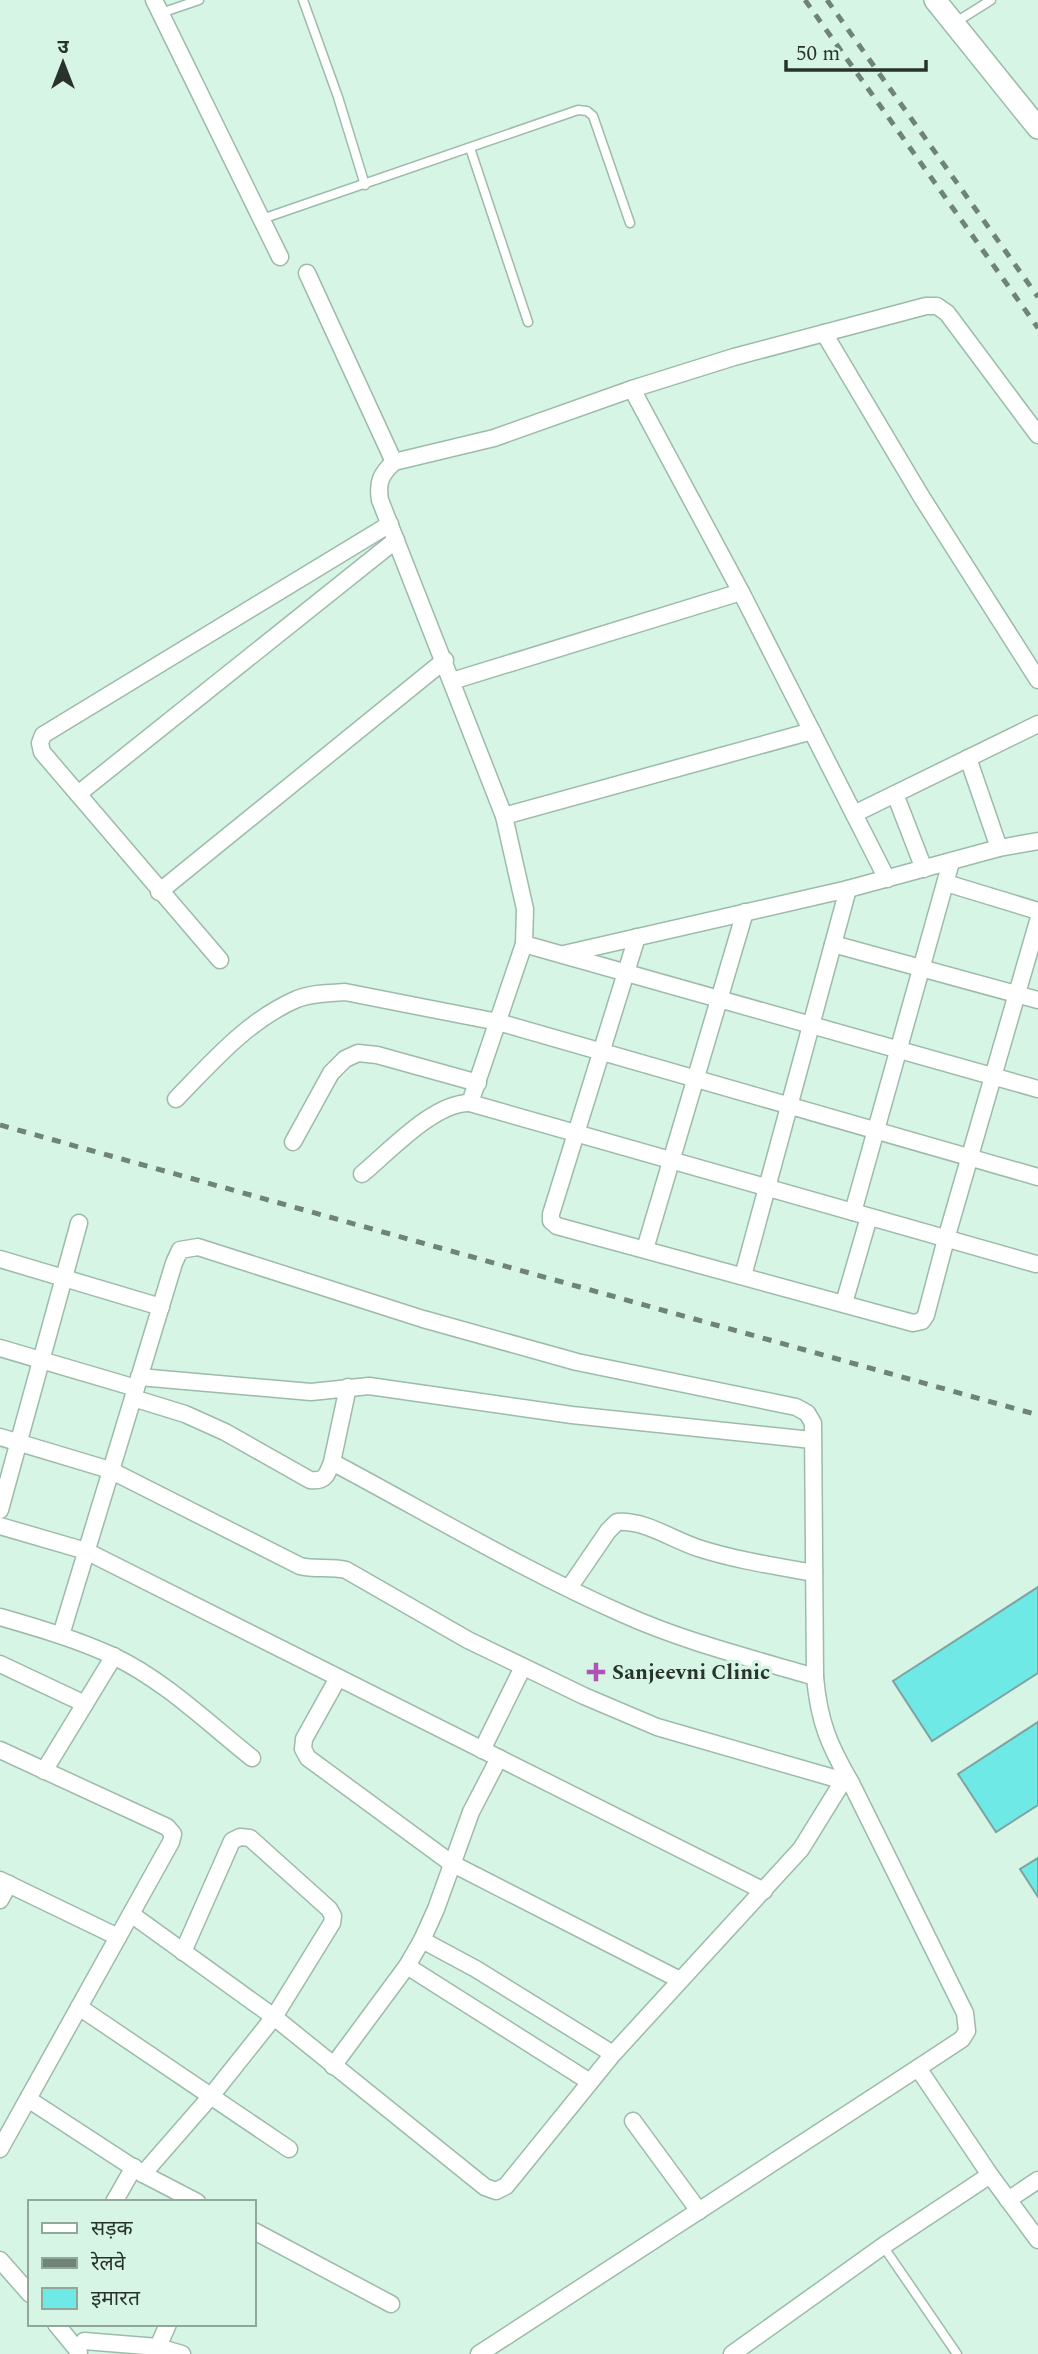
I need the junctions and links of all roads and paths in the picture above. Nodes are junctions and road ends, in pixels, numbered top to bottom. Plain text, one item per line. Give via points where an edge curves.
1 (199, 0) edge
2 (303, 0) edge
3 (935, 0) edge
4 (990, 0) edge
5 (158, 7) edge
6 (954, 24) junction
7 (1037, 124) edge
8 (470, 148) junction
9 (365, 185) junction
10 (262, 219) junction
11 (630, 223) dead end
12 (280, 257) dead end
13 (307, 273) dead end
14 (528, 322) dead end
15 (824, 333) junction
16 (632, 389) junction
17 (1038, 435) edge
18 (394, 461) junction
19 (393, 532) junction
20 (741, 592) junction
21 (445, 660) junction
22 (1038, 680) edge
23 (452, 681) junction
24 (1038, 724) edge
25 (812, 731) junction
26 (968, 758) junction
27 (78, 794) junction
28 (895, 794) junction
29 (854, 814) junction
30 (504, 816) junction
31 (1038, 841) edge
32 (999, 848) junction
33 (951, 862) junction
34 (924, 869) junction
35 (887, 879) junction
36 (946, 883) junction
37 (848, 889) junction
38 (159, 892) junction
39 (1038, 911) edge
40 (745, 912) junction
41 (1038, 921) edge
42 (637, 937) junction
43 (524, 944) junction
44 (833, 944) junction
45 (561, 954) junction
46 (220, 960) dead end
47 (922, 968) junction
48 (626, 972) junction
49 (1017, 994) junction
50 (719, 999) junction
51 (1038, 1000) edge
52 (498, 1022) junction
53 (811, 1024) junction
54 (899, 1050) junction
55 (602, 1052) junction
56 (993, 1076) junction
57 (696, 1079) junction
58 (478, 1083) junction
59 (1038, 1089) edge
60 (176, 1099) dead end
61 (470, 1103) junction
62 (789, 1106) junction
63 (876, 1131) junction
64 (576, 1133) junction
65 (293, 1142) dead end
66 (969, 1157) junction
67 (671, 1161) junction
68 (362, 1174) dead end
69 (1038, 1177) edge
70 (766, 1188) junction
71 (861, 1215) junction
72 (79, 1223) dead end
73 (946, 1239) junction
74 (645, 1249) junction
75 (0, 1259) edge
76 (1036, 1264) dead end
77 (743, 1276) junction
78 (64, 1278) junction
79 (844, 1303) junction
80 (161, 1307) junction
81 (0, 1348) edge
82 (41, 1360) junction
83 (348, 1387) junction
84 (136, 1388) junction
85 (0, 1437) edge
86 (813, 1440) junction
87 (19, 1442) junction
88 (332, 1462) junction
89 (110, 1470) junction
90 (0, 1510) edge
91 (0, 1526) edge
92 (86, 1551) junction
93 (814, 1573) junction
94 (569, 1588) junction
95 (0, 1617) edge
96 (61, 1634) junction
97 (114, 1656) junction
98 (0, 1664) edge
99 (523, 1667) junction
100 (815, 1677) junction
101 (338, 1678) junction
102 (85, 1704) junction
103 (0, 1749) edge
104 (482, 1750) junction
105 (251, 1758) dead end
106 (499, 1758) junction
107 (44, 1771) junction
108 (847, 1782) junction
109 (451, 1863) junction
110 (4, 1882) edge
111 (764, 1891) junction
112 (0, 1900) edge
113 (131, 1914) junction
114 (118, 1937) junction
115 (422, 1940) junction
116 (183, 1952) junction
117 (407, 1966) junction
118 (680, 1980) junction
119 (79, 2007) junction
120 (274, 2017) junction
121 (613, 2054) junction
122 (333, 2066) junction
123 (918, 2068) junction
124 (590, 2082) junction
125 (211, 2096) junction
126 (28, 2099) junction
127 (633, 2121) dead end
128 (0, 2148) edge
129 (289, 2149) dead end
130 (138, 2171) junction
131 (990, 2175) junction
132 (1038, 2180) edge
133 (116, 2200) edge
134 (193, 2200) edge
135 (1008, 2200) junction
136 (699, 2211) junction
137 (256, 2232) edge
138 (1038, 2240) edge
139 (883, 2246) junction
140 (0, 2260) edge
141 (28, 2292) edge
142 (391, 2304) dead end
143 (58, 2326) edge
144 (91, 2326) edge
145 (163, 2326) edge
146 (158, 2347) junction
147 (80, 2349) edge
148 (183, 2354) edge
149 (479, 2354) edge
150 (732, 2354) edge
151 (957, 2354) edge

1 - 5 lane
2 - 9 lane
3 - 6 street
4 - 6 lane
5 - 10 street
6 - 7 street
8 - 9 lane
8 - 11 lane via 578,110 587,111 593,116
8 - 14 lane
9 - 10 lane
10 - 12 street
13 - 18 street
15 - 16 street
15 - 17 street via 937,306 947,313
15 - 22 street
16 - 18 street via 494,438
16 - 20 street
18 - 19 street via 377,484
19 - 21 street
19 - 27 street
19 - 27 street via 43,735 42,752
20 - 23 street
20 - 25 street
21 - 23 street
21 - 38 street
23 - 30 street
24 - 26 street
25 - 29 street
25 - 30 street
26 - 28 street
26 - 32 street
27 - 38 street
28 - 29 street
28 - 34 street
29 - 35 street
30 - 43 street via 525,909
31 - 32 street
32 - 33 street
33 - 34 street
33 - 36 street
34 - 35 street
35 - 37 street
36 - 39 street
36 - 47 street
37 - 40 street
37 - 44 street
38 - 46 street
40 - 42 street
40 - 50 street
41 - 49 street
42 - 45 street
42 - 48 street
43 - 45 street
43 - 52 street
44 - 47 street
44 - 53 street
45 - 48 street
47 - 49 street
47 - 54 street
48 - 50 street
48 - 55 street
49 - 51 street
49 - 56 street
50 - 53 street
50 - 57 street
52 - 55 street
52 - 58 street
52 - 60 street via 345,992 321,993 265,1016
53 - 54 street
53 - 62 street
54 - 56 street
54 - 63 street
55 - 57 street
55 - 64 street
56 - 59 street
56 - 66 street
57 - 62 street
57 - 67 street
58 - 61 street
58 - 65 street via 358,1053 331,1073
61 - 64 street
61 - 68 street via 444,1109
62 - 63 street
62 - 70 street
63 - 66 street
63 - 71 street
64 - 67 street
64 - 74 street via 551,1221
66 - 69 street
66 - 73 street
67 - 70 street
67 - 74 street
70 - 71 street
70 - 77 street
71 - 73 street
71 - 79 street
72 - 78 street
73 - 76 street
73 - 79 street via 922,1321 914,1324
74 - 77 street
75 - 78 street
77 - 79 street
78 - 80 street
78 - 82 street
80 - 84 street
80 - 86 street via 180,1250 198,1247 423,1319 577,1362 796,1407 813,1423
81 - 82 street
82 - 84 street
82 - 87 street
83 - 84 street via 311,1392
83 - 86 street
83 - 88 street
84 - 88 street via 310,1480 327,1476
84 - 89 street
85 - 87 street
86 - 93 street
87 - 89 street
87 - 90 street
88 - 94 street
89 - 92 street
89 - 99 street via 300,1566 346,1570
91 - 92 street
92 - 96 street
92 - 101 street
93 - 94 street via 711,1551 632,1521 617,1522 608,1531
93 - 100 street
94 - 100 street via 688,1639
95 - 96 street
96 - 97 street
97 - 102 street
97 - 105 street via 156,1682
98 - 102 street
99 - 104 street
99 - 108 street via 657,1727
100 - 108 street via 818,1710
101 - 104 street
101 - 109 street via 304,1739 308,1758
102 - 107 street
103 - 107 street
104 - 106 street
106 - 109 street
106 - 111 street
107 - 113 street via 173,1834
108 - 111 street via 801,1849
108 - 123 street via 968,2023 962,2039
109 - 115 street
109 - 118 street
110 - 112 street
110 - 114 street
111 - 118 street
113 - 114 street
113 - 116 street
114 - 119 street
115 - 117 street
115 - 121 street
116 - 120 street
116 - 120 street via 232,1841 250,1838 332,1916
117 - 122 street
117 - 124 street
118 - 121 street
119 - 125 street
119 - 126 street
120 - 122 street
120 - 125 street
121 - 124 street
122 - 124 street via 485,2187 496,2191 506,2186
123 - 131 street
123 - 136 street
125 - 129 street
125 - 130 street
126 - 128 street
126 - 130 street
127 - 136 street
130 - 133 street
130 - 134 street
131 - 135 street
131 - 139 street
132 - 135 street
135 - 138 street
136 - 149 street
137 - 142 street
139 - 150 street
139 - 151 lane
140 - 141 street
143 - 147 street
144 - 147 street
145 - 146 street
146 - 147 street
146 - 148 street

